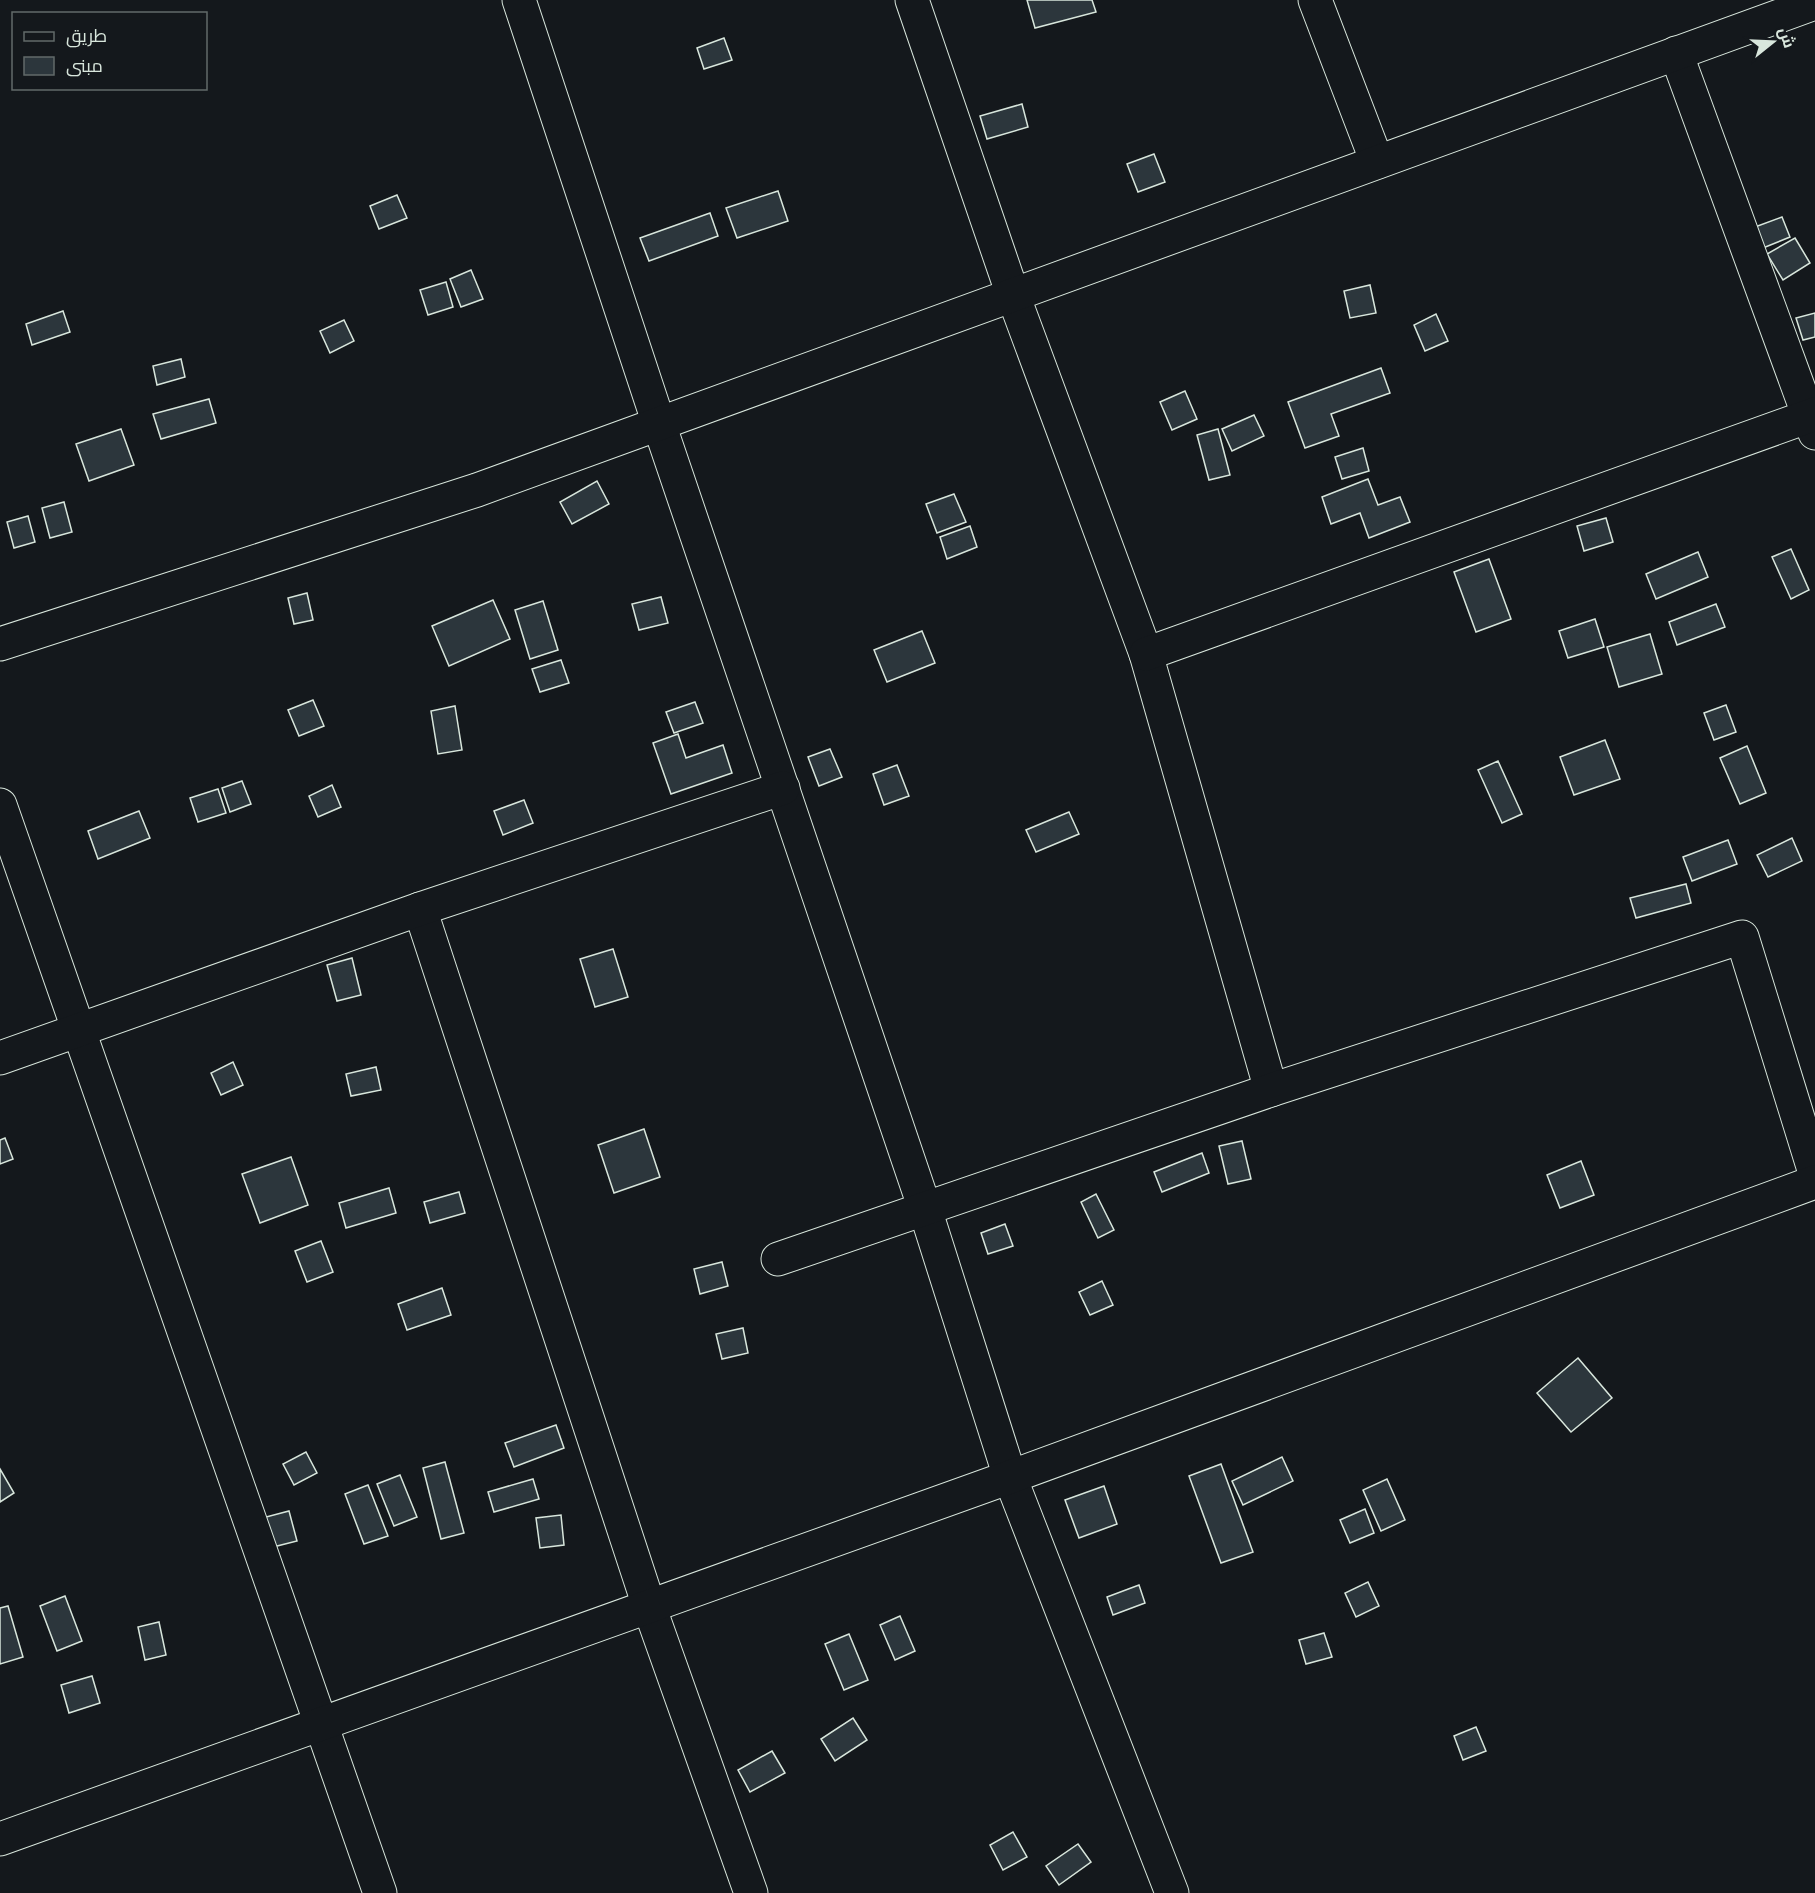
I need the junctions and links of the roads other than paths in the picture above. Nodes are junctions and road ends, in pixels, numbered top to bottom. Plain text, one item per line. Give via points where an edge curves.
1 (519, 0) edge
2 (912, 0) edge
3 (1315, 0) edge
4 (1815, 3) edge
5 (1676, 53) junction
6 (1377, 162) junction
7 (1012, 295) junction
8 (1813, 421) edge
9 (659, 424) junction
10 (0, 644) edge
11 (1146, 654) junction
12 (783, 788) junction
13 (0, 805) edge
14 (420, 909) junction
15 (78, 1029) junction
16 (0, 1058) edge
17 (1271, 1090) junction
18 (1815, 1173) edge
19 (1815, 1182) edge
20 (925, 1209) junction
21 (778, 1259) dead end
22 (1010, 1478) junction
23 (649, 1606) junction
24 (320, 1725) junction
25 (0, 1839) edge
26 (380, 1893) edge
27 (752, 1893) edge
28 (1172, 1893) edge

1 - 9 street
2 - 7 street
3 - 6 street
4 - 5 street
5 - 6 street
5 - 8 street
6 - 7 street
7 - 9 street
7 - 11 street
8 - 11 street
9 - 10 street via 477,490
9 - 12 street
11 - 17 street
12 - 14 street
12 - 20 street
13 - 15 street
14 - 15 street
14 - 23 street
15 - 16 street
15 - 24 street
17 - 18 street via 1742,937
17 - 20 street
19 - 22 street
20 - 21 street
20 - 22 street
22 - 23 street
22 - 28 street
23 - 24 street
23 - 27 street
24 - 25 street
24 - 26 street

